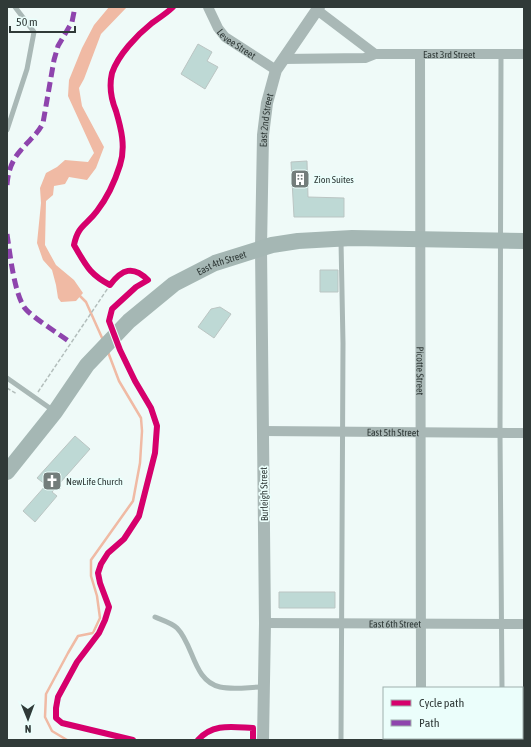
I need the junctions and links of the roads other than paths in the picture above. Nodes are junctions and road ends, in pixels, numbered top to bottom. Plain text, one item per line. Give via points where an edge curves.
1 (15, 7) edge
2 (208, 7) edge
3 (318, 8) edge
4 (375, 54) junction
5 (420, 54) junction
6 (502, 54) junction
7 (524, 54) edge
8 (284, 59) junction
9 (276, 70) junction
10 (7, 130) edge
11 (341, 238) junction
12 (420, 240) junction
13 (501, 241) junction
14 (524, 241) edge
15 (262, 248) junction
16 (7, 378) edge
17 (55, 412) junction
18 (263, 431) junction
19 (343, 432) junction
20 (422, 433) junction
21 (500, 433) junction
22 (524, 433) edge
23 (7, 472) edge
24 (155, 617) dead end
25 (266, 623) junction
26 (342, 624) junction
27 (422, 624) junction
28 (502, 624) junction
29 (524, 624) edge
30 (264, 687) junction
31 (421, 687) edge
32 (502, 687) edge
33 (263, 740) edge
34 (341, 740) edge

1 - 10 lane via 34,32 27,69
2 - 9 street, Levee Street via 225,37
3 - 4 street
3 - 8 street, East 2nd Street
4 - 5 street, East 3rd Street
4 - 8 street, East 3rd Street via 365,58
5 - 6 street, East 3rd Street
5 - 12 street, Picotte Street
6 - 7 street, East 3rd Street
6 - 13 lane
8 - 9 street, East 2nd Street
9 - 15 street, East 2nd Street via 267,103 263,134
11 - 12 highway, East 4th Street
11 - 15 highway, East 4th Street via 298,241
11 - 19 lane
12 - 13 highway, East 4th Street
12 - 20 street, Picotte Street
13 - 14 highway, East 4th Street
13 - 21 lane
15 - 17 highway, East 4th Street via 215,263 174,284 129,321 88,365
15 - 18 street, Burleigh Street
16 - 17 lane
17 - 23 highway, East 4th Street
18 - 19 street, East 5th Street
18 - 25 street, Burleigh Street
19 - 20 street, East 5th Street
19 - 26 lane
20 - 21 street, East 5th Street
20 - 27 street, Picotte Street
21 - 22 street, East 5th Street
21 - 28 lane
24 - 30 lane via 177,628 206,680 218,687
25 - 26 street, East 6th Street
25 - 30 street, Burleigh Street
26 - 27 street, East 6th Street
26 - 34 lane
27 - 28 street, East 6th Street
27 - 31 street, Picotte Street
28 - 29 street, East 6th Street
28 - 32 lane
30 - 33 street, Burleigh Street

